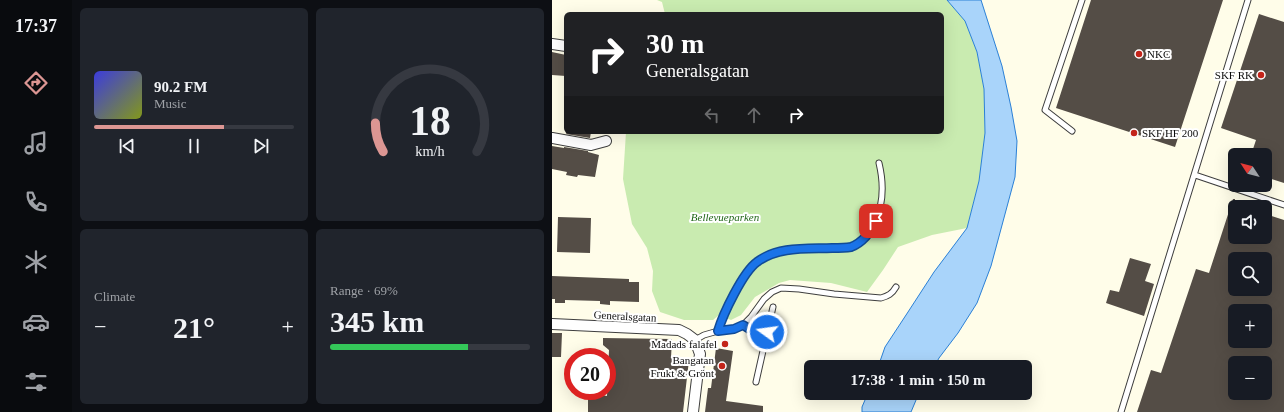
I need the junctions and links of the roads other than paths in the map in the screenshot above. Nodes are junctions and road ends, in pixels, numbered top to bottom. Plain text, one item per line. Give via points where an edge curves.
1 (1082, 0) edge
2 (1248, 0) edge
3 (552, 44) edge
4 (564, 46) edge
5 (1072, 131) dead end
6 (552, 138) edge
7 (606, 141) dead end
8 (879, 163) dead end
9 (1195, 175) junction
10 (1284, 205) edge
11 (896, 287) dead end
12 (773, 307) dead end
13 (552, 324) edge
14 (743, 325) junction
15 (718, 331) junction
16 (767, 332) junction
17 (695, 340) junction
18 (756, 382) dead end
19 (693, 412) edge
20 (1121, 412) edge

1 - 5 lane via 1045,110
2 - 9 lane
3 - 4 street
6 - 7 street via 591,145
8 - 15 lane via 883,191 880,212 871,230 862,240 851,247 786,250 758,261 748,271
9 - 10 lane
9 - 20 lane
11 - 14 lane via 888,296 881,298 781,288 764,299
12 - 16 lane
13 - 17 street, Generalsgatan via 679,330
14 - 15 lane
14 - 16 lane via 751,330
15 - 17 lane
16 - 18 lane
17 - 19 street via 700,354

